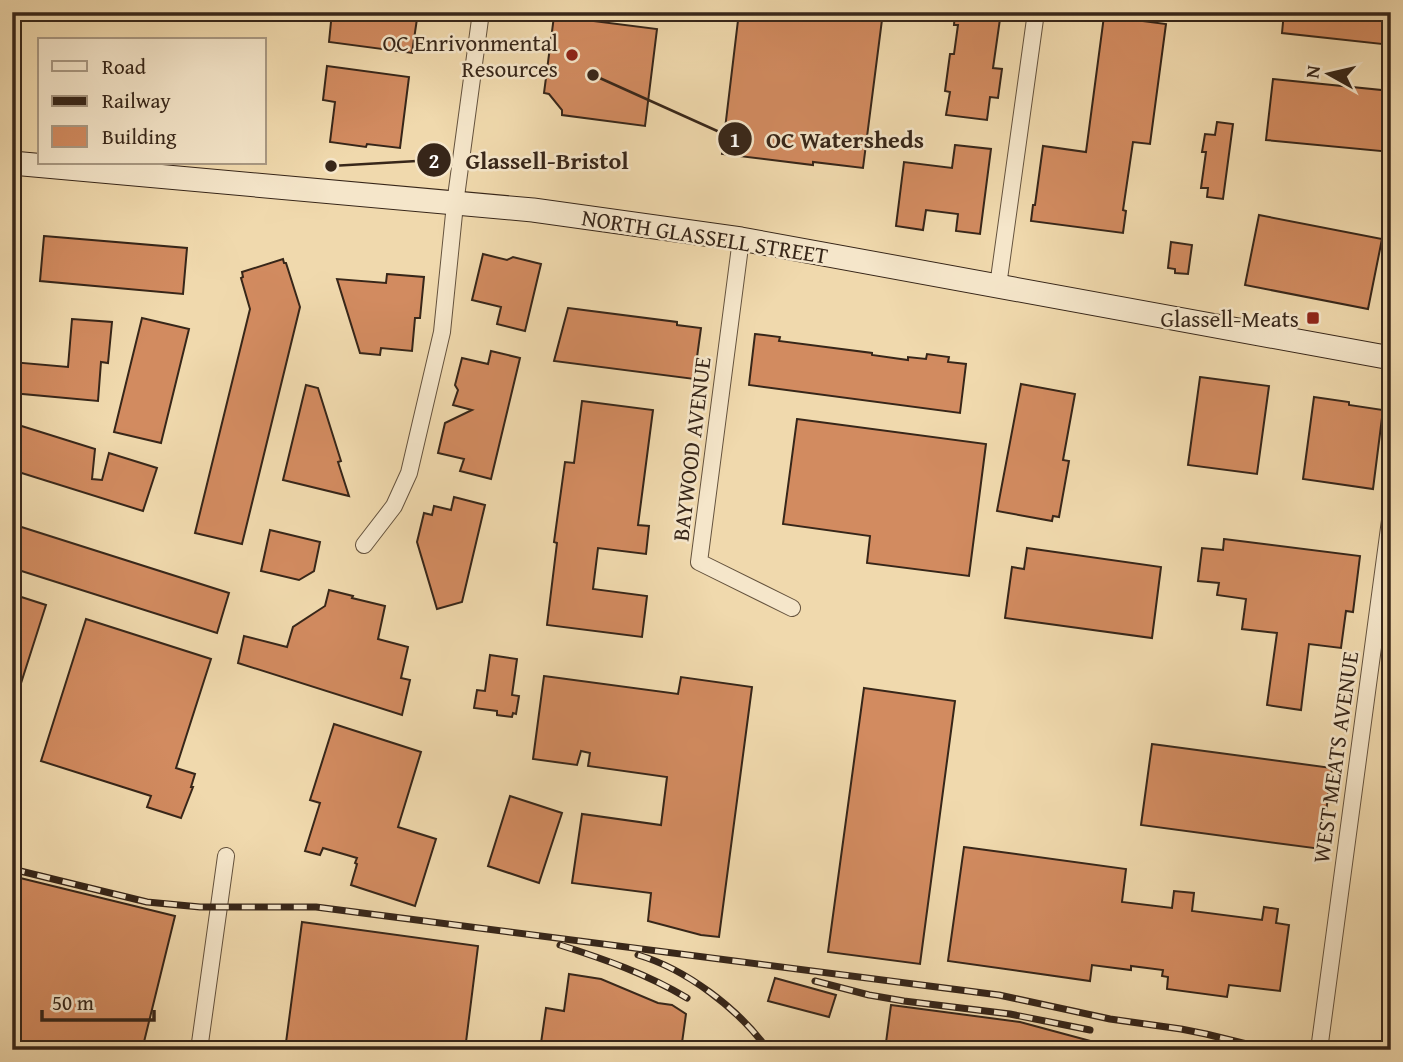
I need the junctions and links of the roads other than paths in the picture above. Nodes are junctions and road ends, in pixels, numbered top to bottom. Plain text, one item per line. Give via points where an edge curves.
1 (481, 12) edge
2 (1035, 12) edge
3 (12, 163) edge
4 (455, 204) junction
5 (741, 239) junction
6 (998, 286) junction
7 (1391, 358) edge
8 (1391, 513) edge
9 (364, 545) dead end
10 (792, 608) dead end
11 (226, 856) dead end
12 (199, 1050) edge
13 (1319, 1050) edge

1 - 4 street
2 - 6 street
3 - 4 main road, NORTH GLASSELL STREET
4 - 5 main road, NORTH GLASSELL STREET via 533,210
4 - 9 street via 442,332 409,473 394,506
5 - 6 main road, NORTH GLASSELL STREET
5 - 10 street, BAYWOOD AVENUE via 699,562
6 - 7 main road, NORTH GLASSELL STREET
8 - 13 street, WEST MEATS AVENUE
11 - 12 street

